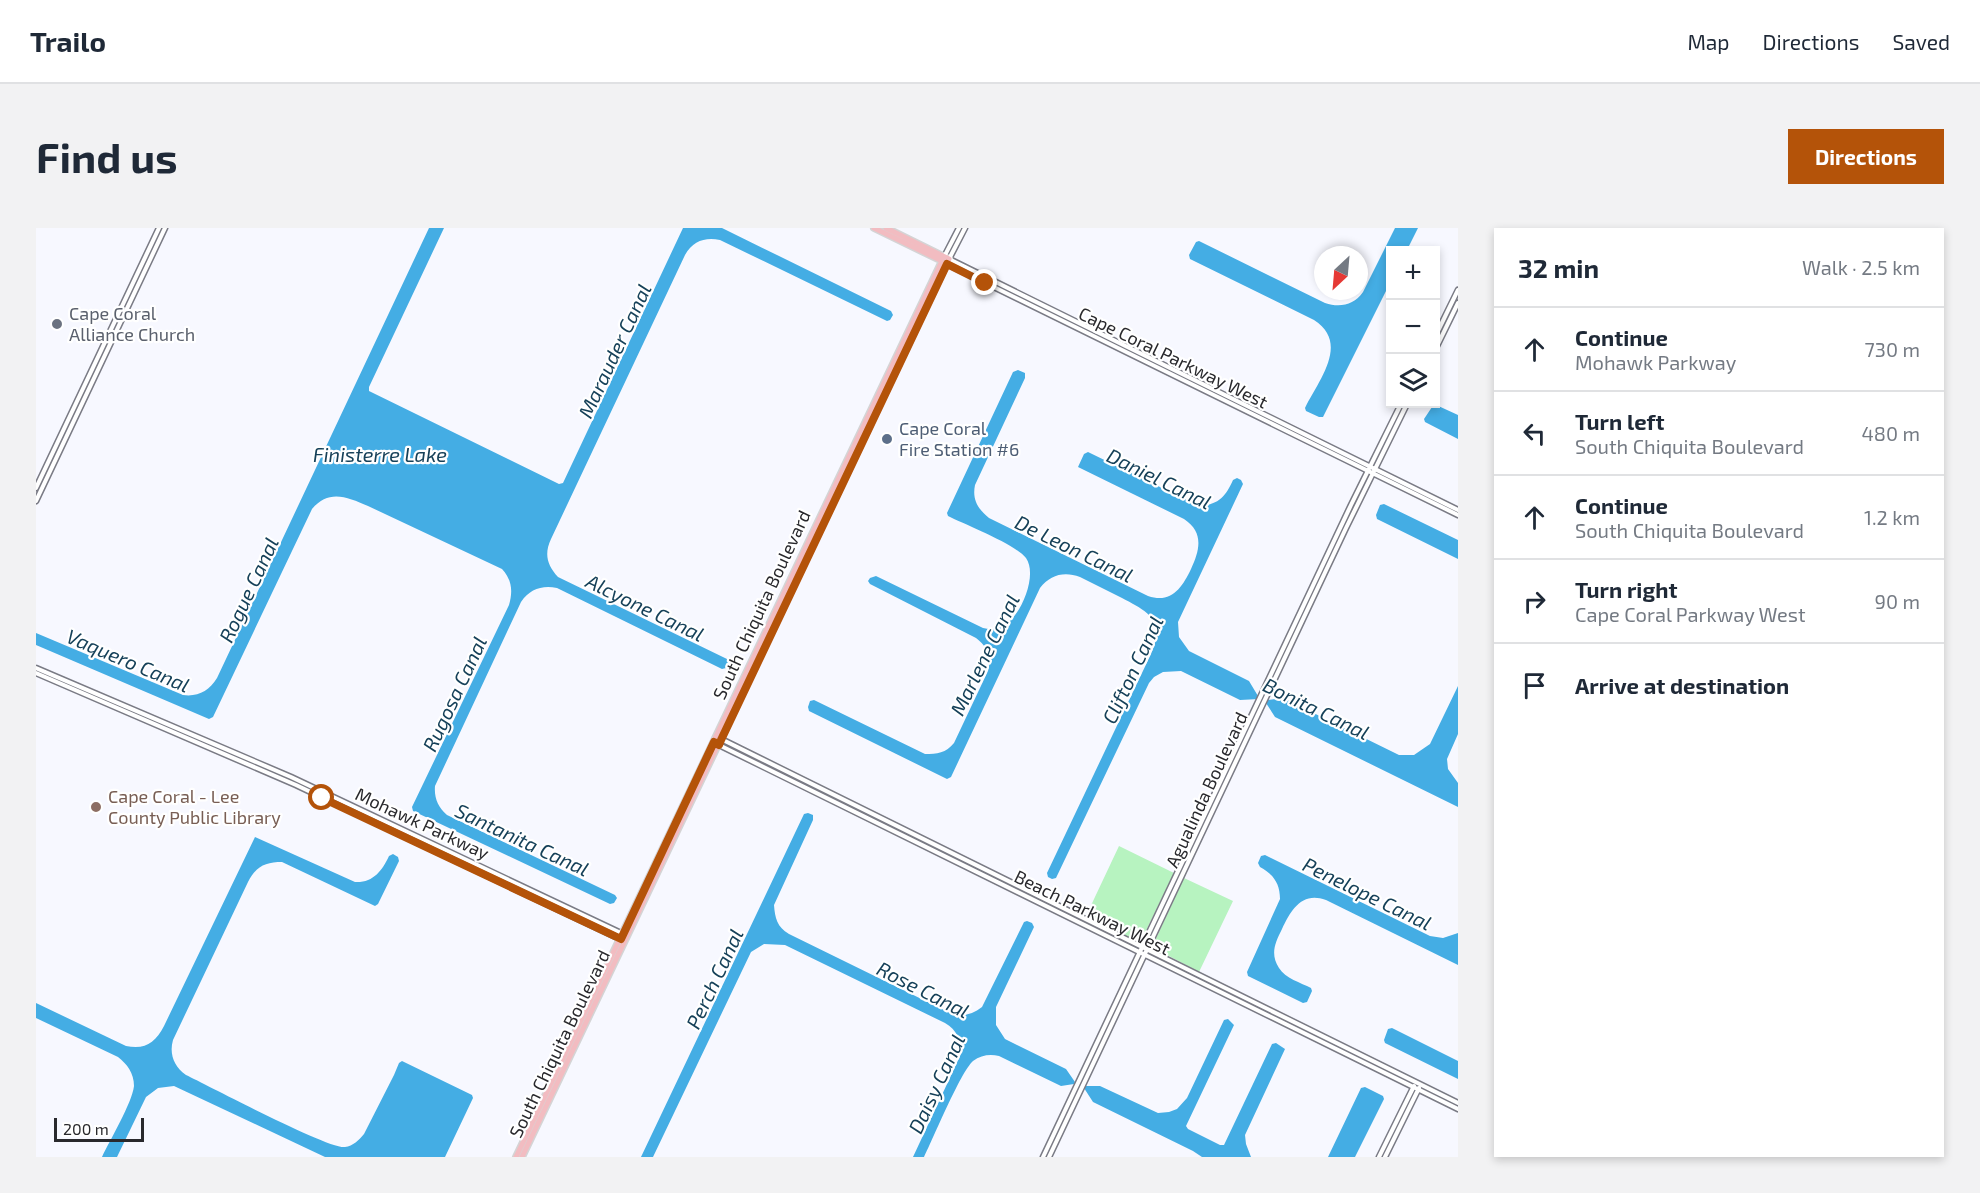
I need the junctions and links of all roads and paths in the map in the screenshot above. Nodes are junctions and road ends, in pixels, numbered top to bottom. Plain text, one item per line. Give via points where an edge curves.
1 (159, 228) edge
2 (165, 228) edge
3 (874, 228) edge
4 (880, 228) edge
5 (959, 228) edge
6 (965, 228) edge
7 (888, 229) edge
8 (148, 258) junction
9 (946, 260) junction
10 (997, 289) junction
11 (1458, 290) edge
12 (1019, 293) junction
13 (1023, 302) junction
14 (1458, 303) edge
15 (1050, 308) junction
16 (117, 323) junction
17 (1440, 327) edge
18 (1440, 340) edge
19 (92, 370) junction
20 (97, 372) junction
21 (1399, 408) edge
22 (1405, 408) edge
23 (67, 429) junction
24 (1371, 470) junction
25 (36, 488) edge
26 (36, 501) edge
27 (1458, 510) edge
28 (1458, 515) edge
29 (36, 668) edge
30 (36, 674) edge
31 (1261, 702) junction
32 (718, 741) junction
33 (625, 938) junction
34 (1143, 951) junction
35 (1417, 1086) junction
36 (1077, 1091) junction
37 (1458, 1103) edge
38 (1458, 1109) edge
39 (516, 1157) edge
40 (522, 1157) edge
41 (1043, 1157) edge
42 (1049, 1157) edge
43 (1378, 1157) edge
44 (1384, 1157) edge

1 - 8 street
2 - 8 street
3 - 9 main road, Cape Coral Parkway West
4 - 7 main road, Cape Coral Parkway West
5 - 9 street, South Chiquita Boulevard
6 - 9 street, South Chiquita Boulevard
7 - 9 main road, Cape Coral Parkway West
8 - 16 street
9 - 10 street, Cape Coral Parkway West
9 - 12 street, Cape Coral Parkway West
9 - 32 main road, South Chiquita Boulevard
10 - 12 street
10 - 13 street, Cape Coral Parkway West
11 - 17 street
12 - 15 street, Cape Coral Parkway West
13 - 15 street
13 - 24 street, Cape Coral Parkway West
14 - 18 street
15 - 24 street, Cape Coral Parkway West
16 - 19 street
16 - 20 street
19 - 20 street
19 - 23 street
20 - 23 street
21 - 24 street, Agualinda Boulevard
22 - 24 street, Agualinda Boulevard
23 - 25 street
23 - 26 street
24 - 27 street, Cape Coral Parkway West
24 - 28 street, Cape Coral Parkway West
24 - 31 street, Agualinda Boulevard
24 - 31 street, Agualinda Boulevard
29 - 33 street, Mohawk Parkway via 291,777
30 - 33 street, Mohawk Parkway via 296,785
31 - 34 street, Agualinda Boulevard
32 - 33 main road, South Chiquita Boulevard
32 - 34 street, Beach Parkway West
33 - 39 main road, South Chiquita Boulevard
33 - 40 main road, South Chiquita Boulevard
34 - 35 street, Beach Parkway West
34 - 36 street, Agualinda Boulevard
34 - 36 street, Agualinda Boulevard
35 - 37 street, Beach Parkway West
35 - 38 street, Beach Parkway West
35 - 43 street
35 - 44 street
36 - 41 street, Agualinda Boulevard
36 - 42 street, Agualinda Boulevard

